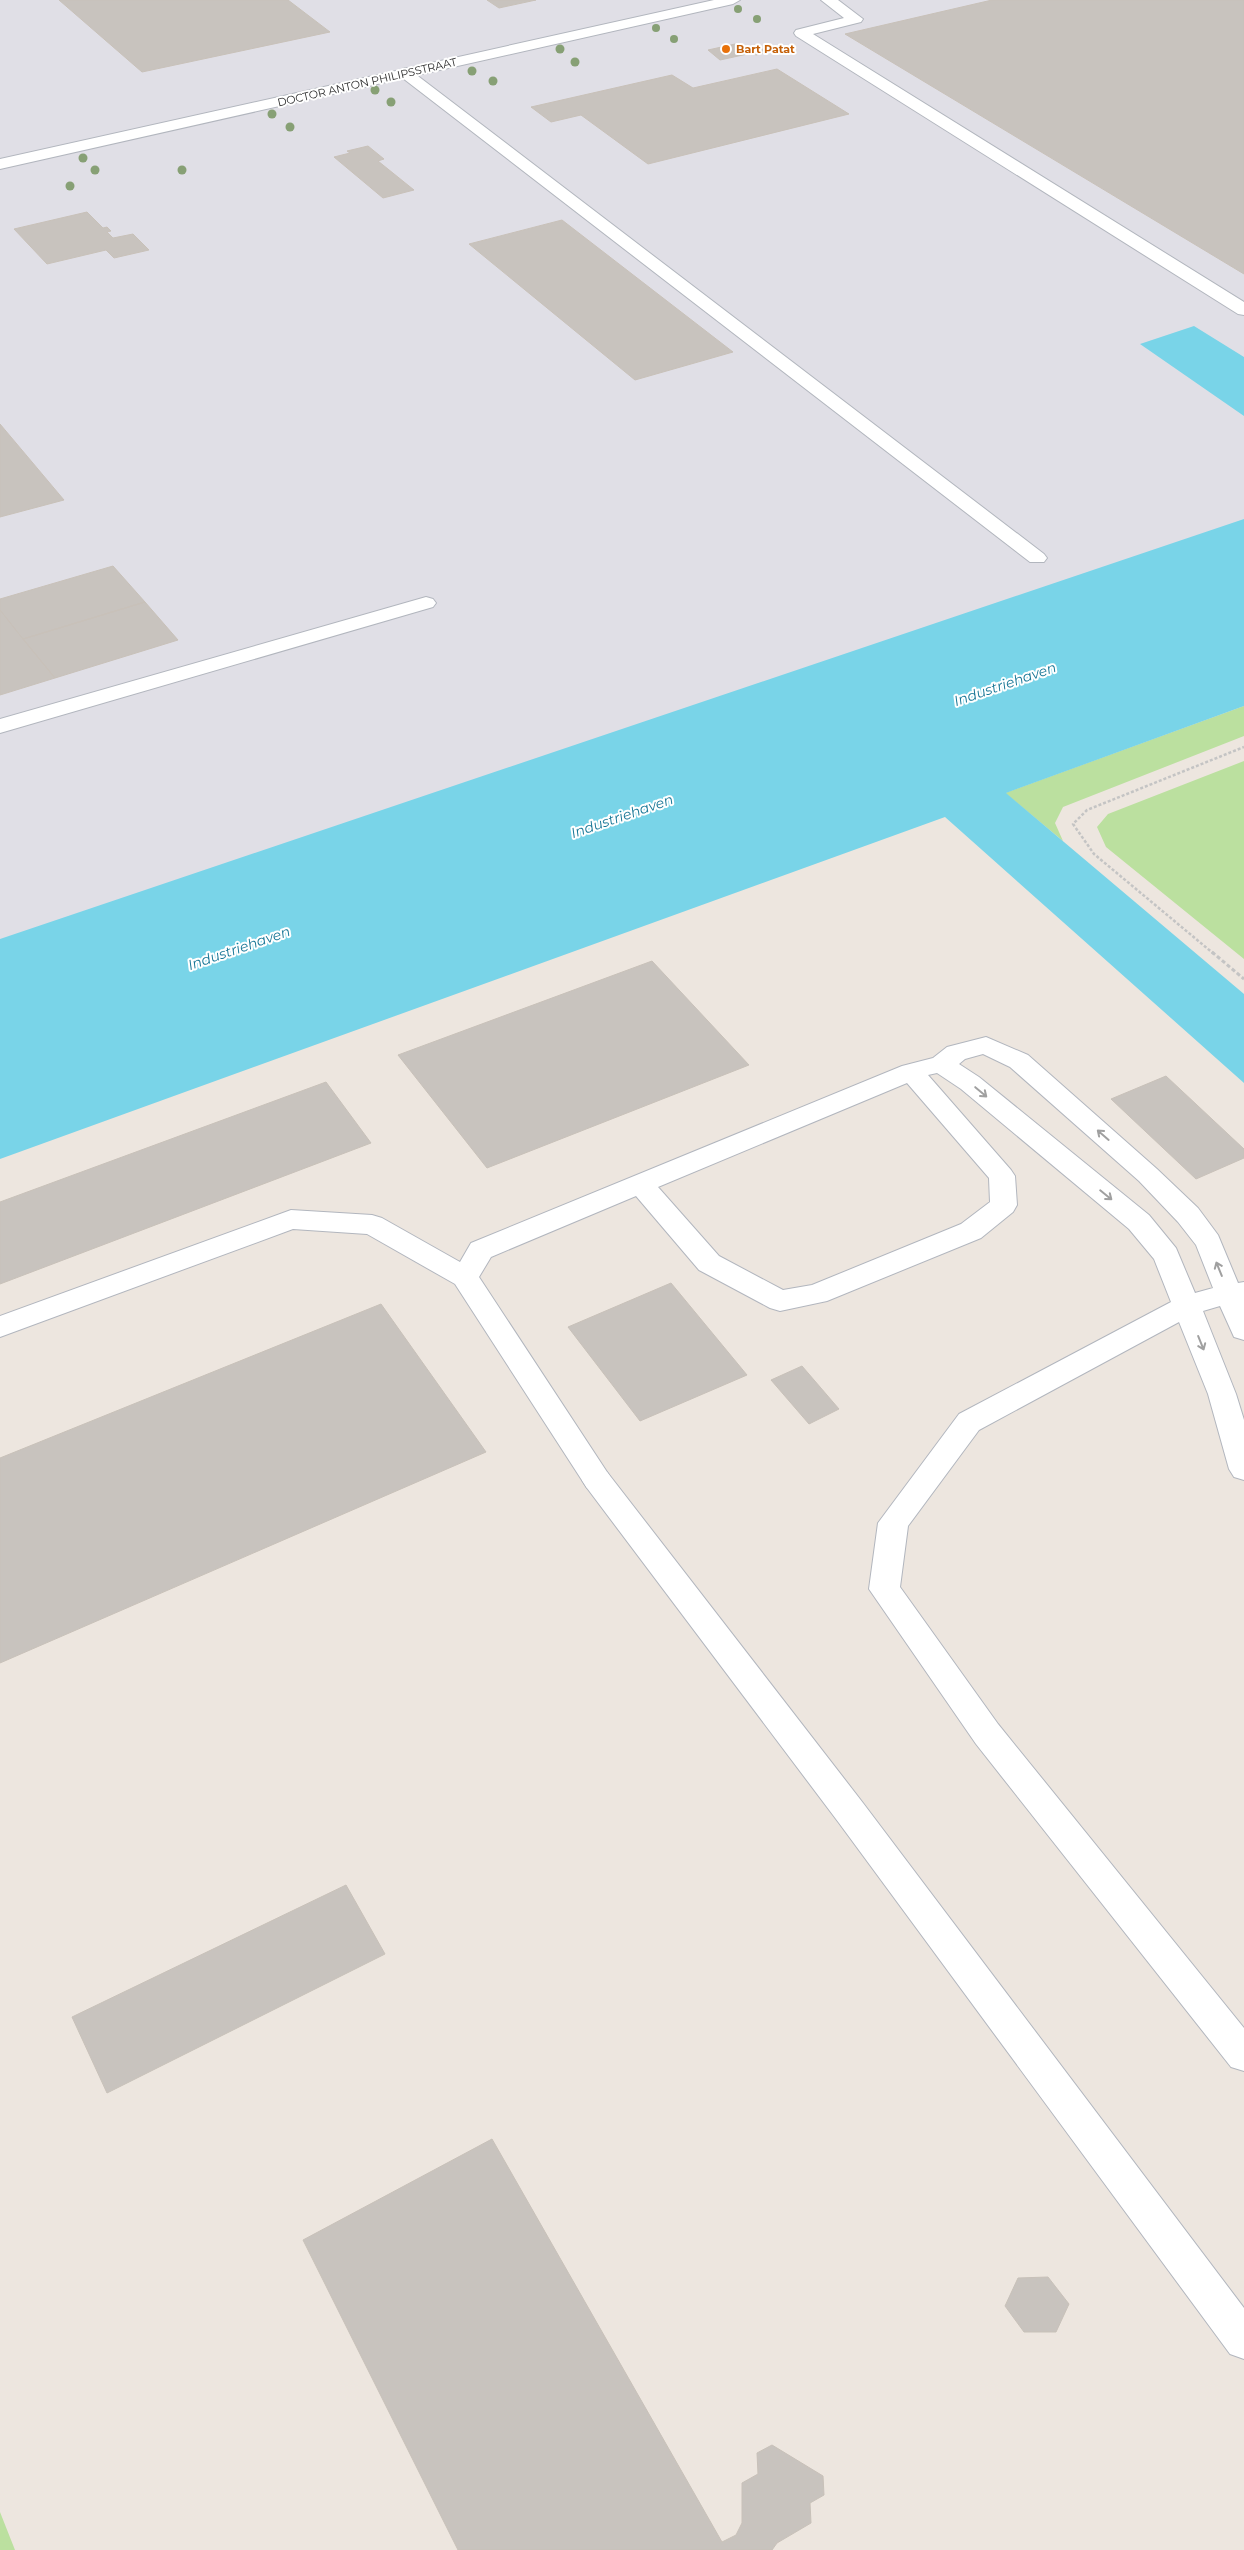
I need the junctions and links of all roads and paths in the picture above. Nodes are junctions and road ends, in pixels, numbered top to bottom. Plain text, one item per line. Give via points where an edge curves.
1 (733, 0) edge
2 (828, 0) edge
3 (405, 74) junction
4 (0, 164) edge
5 (1244, 310) edge
6 (1037, 558) dead end
7 (426, 603) dead end
8 (0, 726) edge
9 (1244, 747) edge
10 (1244, 980) edge
11 (941, 1064) junction
12 (911, 1072) junction
13 (640, 1184) junction
14 (465, 1276) junction
15 (1236, 1293) edge
16 (1186, 1306) junction
17 (0, 1327) edge
18 (1244, 1330) edge
19 (1244, 1469) edge
20 (1244, 2055) edge
21 (1244, 2340) edge

1 - 3 street, DOCTOR ANTON PHILIPSSTRAAT
2 - 5 street via 856,19 801,33
3 - 4 street, DOCTOR ANTON PHILIPSSTRAAT
3 - 6 street
7 - 8 street
9 - 10 path via 1086,810 1073,824 1094,854
11 - 12 street
15 -> 11 street via 1208,1242 1188,1214 1019,1061 986,1045 956,1053
11 -> 16 street via 970,1083 1139,1222 1166,1254
12 - 13 street
12 - 13 street via 1002,1176 1004,1205 971,1231 817,1294 780,1301 709,1263
13 - 14 street via 481,1250
14 - 17 street via 372,1225 291,1219
14 - 21 street via 597,1480 851,1813
15 - 16 street
15 - 18 street
16 -> 19 street via 1222,1394
16 - 20 street via 969,1422 893,1523 884,1589 987,1734

